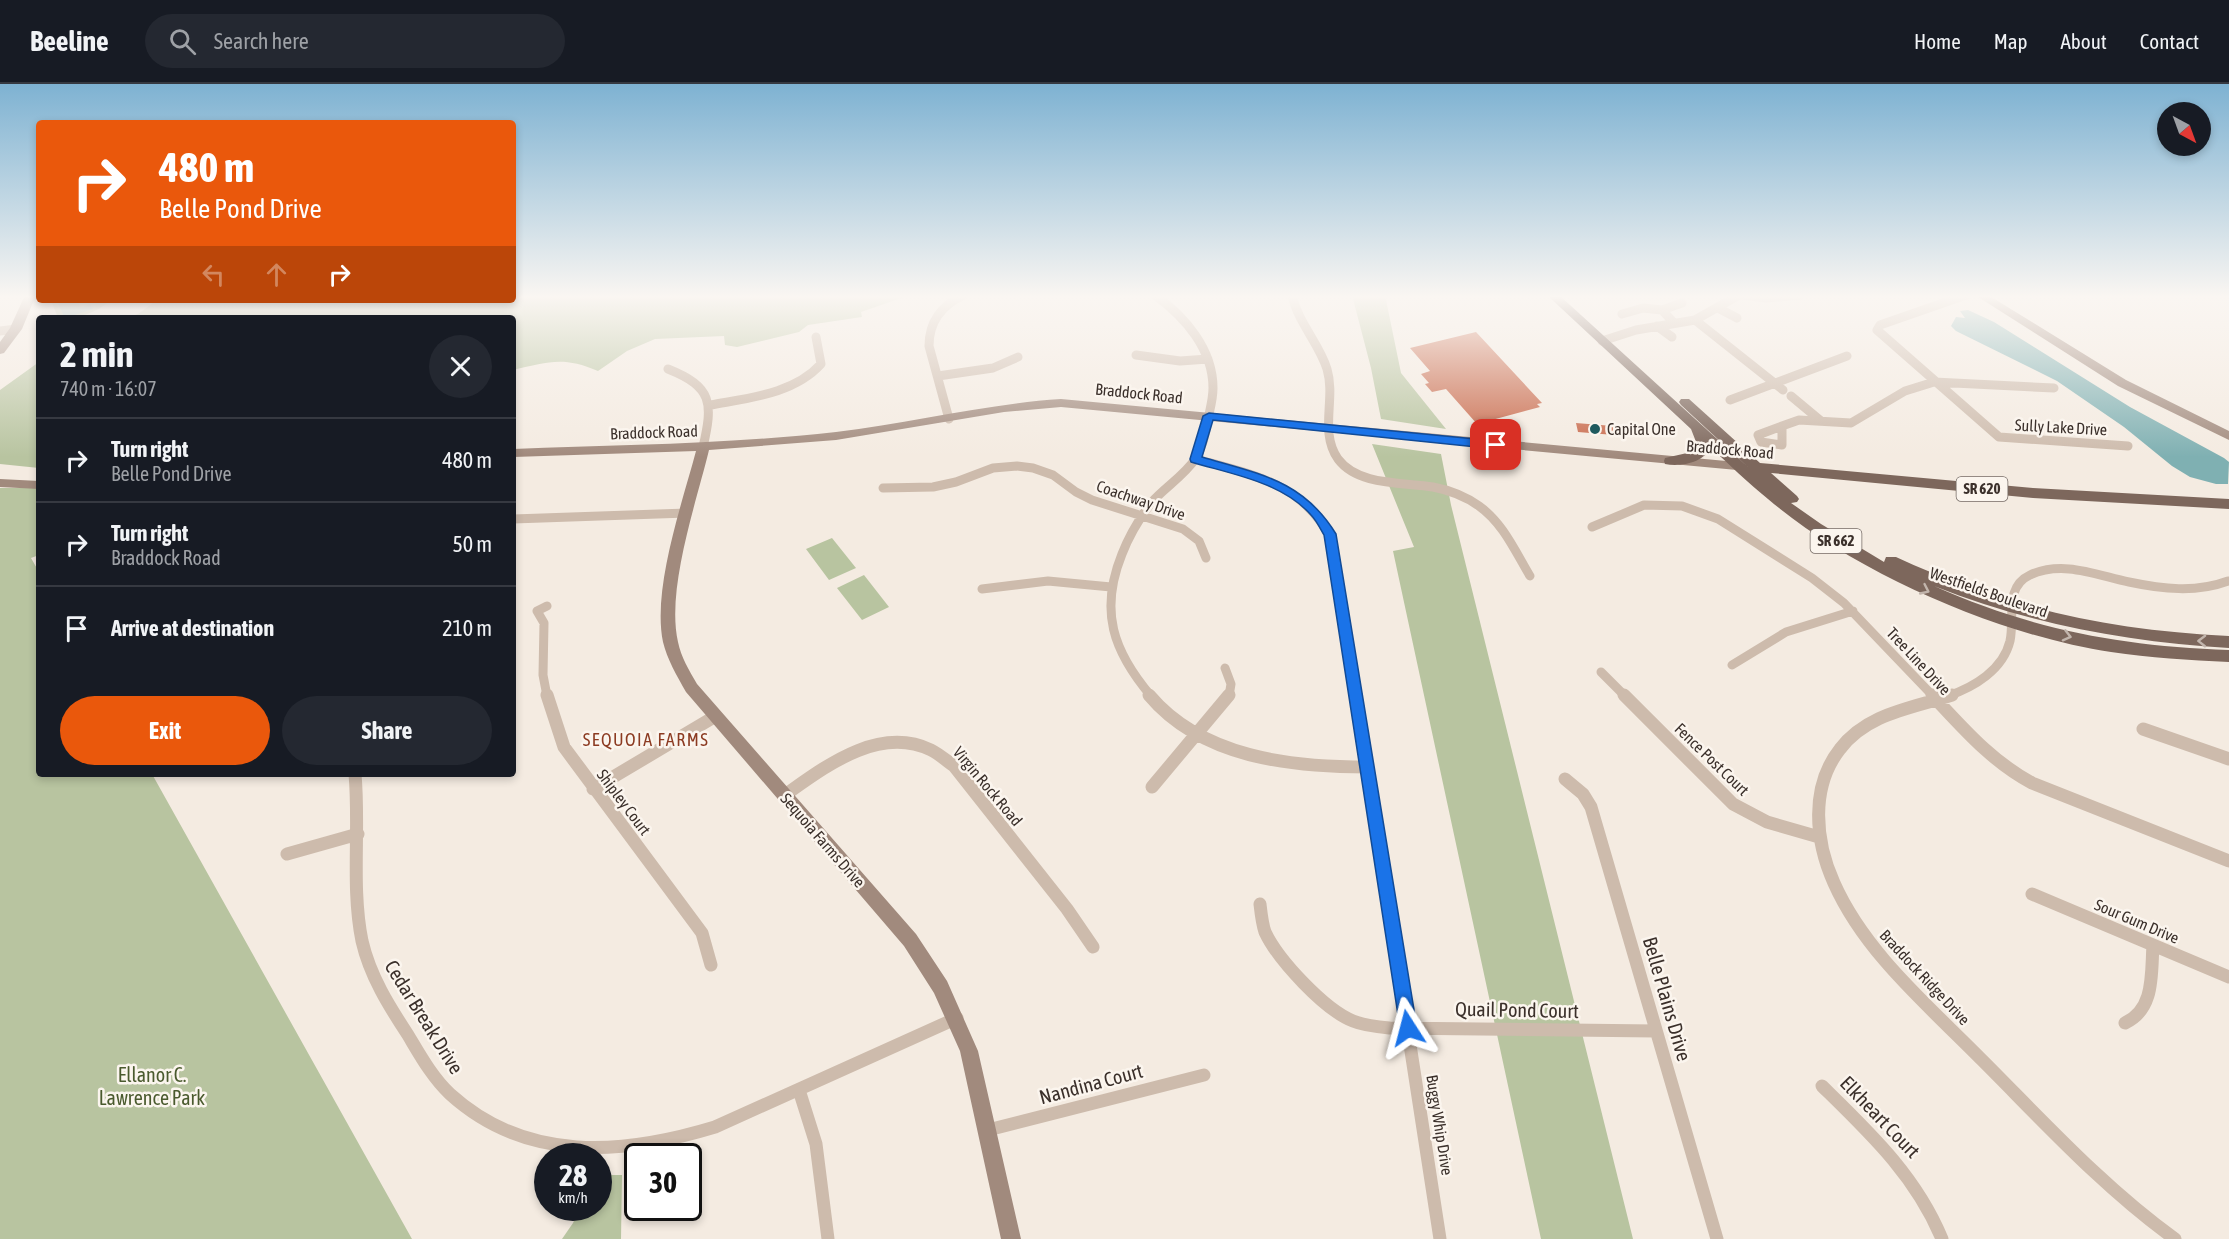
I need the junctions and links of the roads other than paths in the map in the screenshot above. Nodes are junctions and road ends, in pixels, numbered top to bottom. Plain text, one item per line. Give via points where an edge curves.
1 (818, 349) edge
2 (930, 349) edge
3 (1203, 349) edge
4 (1319, 349) edge
5 (1618, 349) edge
6 (1619, 349) edge
7 (1731, 349) edge
8 (1898, 349) edge
9 (2067, 349) edge
10 (1136, 355) dead end
11 (1847, 356) dead end
12 (1018, 357) dead end
13 (1208, 359) junction
14 (668, 369) dead end
15 (938, 376) junction
16 (1934, 382) junction
17 (1774, 383) junction
18 (2054, 388) dead end
19 (1783, 390) dead end
20 (1791, 396) dead end
21 (1730, 400) dead end
22 (711, 405) junction
23 (1209, 416) junction
24 (949, 418) junction
25 (1821, 421) junction
26 (1782, 426) dead end
27 (1696, 427) junction
28 (1330, 428) junction
29 (2229, 436) edge
30 (2128, 446) dead end
31 (704, 447) junction
32 (516, 453) edge
33 (1196, 459) junction
34 (1670, 461) junction
35 (1737, 466) junction
36 (1757, 468) junction
37 (7, 483) edge
38 (36, 484) edge
39 (883, 488) dead end
40 (2229, 504) edge
41 (687, 513) junction
42 (1143, 516) junction
43 (516, 519) edge
44 (1592, 527) dead end
45 (1206, 558) dead end
46 (1530, 576) dead end
47 (2228, 581) edge
48 (1111, 587) junction
49 (982, 589) dead end
50 (542, 609) dead end
51 (1852, 611) junction
52 (2011, 615) junction
53 (2229, 642) edge
54 (2229, 656) edge
55 (1732, 665) dead end
56 (1225, 668) dead end
57 (1601, 672) dead end
58 (1935, 700) junction
59 (714, 717) junction
60 (2143, 729) dead end
61 (1198, 733) junction
62 (2229, 759) edge
63 (1367, 767) junction
64 (355, 777) edge
65 (1565, 779) dead end
66 (1152, 787) dead end
67 (593, 789) junction
68 (785, 795) junction
69 (358, 834) junction
70 (1819, 837) junction
71 (287, 854) dead end
72 (2229, 861) edge
73 (2032, 894) dead end
74 (1260, 904) dead end
75 (2153, 945) junction
76 (1093, 947) dead end
77 (711, 965) dead end
78 (2229, 977) edge
79 (957, 1018) junction
80 (2125, 1023) dead end
81 (1408, 1028) junction
82 (1656, 1031) junction
83 (1204, 1075) dead end
84 (1822, 1086) dead end
85 (799, 1090) junction
86 (988, 1130) junction
87 (828, 1239) edge
88 (1011, 1239) edge
89 (1440, 1239) edge
90 (1717, 1239) edge
91 (1942, 1239) edge
92 (2175, 1239) edge

1 - 22 street via 821,364 812,374 767,394
2 - 15 street
3 - 13 street
4 - 28 street via 1329,374
5 - 27 main road, SR 662
6 - 36 main road, SR 662
7 - 17 street
8 - 16 street, Sully Lake Drive
9 - 29 main road via 2122,383
10 - 13 street via 1180,361
11 - 17 street
12 - 15 street via 993,368
13 - 23 street via 1213,385
14 - 22 street via 696,382
15 - 24 street
16 - 18 street
16 - 25 street via 1905,391 1851,423
16 - 30 street, Sully Lake Drive via 1999,437
17 - 19 street
17 - 21 street
20 - 25 street
22 - 31 street
23 - 24 main road, Braddock Road / SR 620 via 1061,403
23 - 28 main road, Braddock Road / SR 620
23 - 33 street
24 - 31 main road, Braddock Road / SR 620 via 834,437
25 - 26 street via 1799,420
27 - 34 main road via 1704,447 1702,453
27 - 35 main road, SR 662
28 - 34 main road, Braddock Road / SR 620
28 - 46 street via 1332,448 1354,470 1385,482 1443,489 1480,506 1501,526
31 - 32 main road, Braddock Road / SR 620
31 - 41 main road, Sequoia Farms Drive
33 - 42 street
33 - 63 street, Buggy Whip Drive via 1281,487 1305,502 1324,523 1334,547
34 - 35 main road, Braddock Road / SR 620
35 - 36 main road, Braddock Road / SR 620
35 -> 52 main road, Westfields Boulevard / SR 662 via 1790,510 1849,549 1927,591
36 - 40 main road, Braddock Road / SR 620 via 2033,493
36 - 52 main road, Westfields Boulevard / SR 662 via 1799,504 1867,549
37 - 38 main road
39 - 42 street, Coachway Drive via 933,487 993,468 1026,466 1053,475 1092,500
41 - 43 street
41 - 59 main road, Sequoia Farms Drive via 668,590 667,626 681,672
42 - 45 street, Coachway Drive via 1190,533 1199,541
42 - 48 street
44 - 51 street, Tree Line Drive via 1644,505 1664,504 1700,511 1812,578
47 - 52 street, Braddock Ridge Drive via 2200,588 2161,586 2134,584 2074,569 2052,569 2023,579 2011,597
48 - 49 street via 1048,581
48 - 61 street via 1112,625 1128,667 1160,706
50 - 67 street, Shipley Court via 543,675 554,725 571,759
51 - 55 street via 1786,632
51 - 58 street, Tree Line Drive
53 -> 52 main road, Westfields Boulevard / SR 662 via 2151,638
52 -> 54 main road, Westfields Boulevard / SR 662 via 2098,644 2162,653
52 - 58 street, Braddock Ridge Drive via 2010,642 1995,668 1967,689
56 - 61 street via 1231,684 1229,696
57 - 70 street, Fence Post Court via 1733,804 1767,822
58 - 70 street, Braddock Ridge Drive via 1877,719 1841,746 1820,789
58 - 72 street, Tree Line Drive via 1988,754 2021,777
59 - 67 street
59 - 68 main road, Sequoia Farms Drive
60 - 62 street
61 - 63 street via 1272,761 1314,767
61 - 66 street
63 - 81 street, Buggy Whip Drive
64 - 69 street, Cedar Break Drive
65 - 82 street, Belle Plains Drive via 1591,807
67 - 77 street, Shipley Court via 702,933
68 - 76 street, Virgin Rock Road via 847,754 868,746 894,742 932,750 954,766
68 - 79 main road, Sequoia Farms Drive via 910,940
69 - 71 street
69 - 85 street, Cedar Break Drive via 360,929 368,962 382,994 439,1082 471,1112 493,1125 544,1143 572,1148 642,1146 678,1140 715,1127
70 - 92 street, Braddock Ridge Drive via 1826,865 1850,914 1890,967 2098,1177
73 - 75 street, Sour Gum Drive
74 - 81 street, Quail Pond Court via 1269,939 1324,1003 1352,1021 1372,1027
75 - 78 street, Sour Gum Drive
75 - 80 street via 2148,997 2138,1016
79 - 85 street, Cedar Break Drive
79 - 86 main road, Sequoia Farms Drive
81 - 82 street, Quail Pond Court
81 - 89 street, Buggy Whip Drive
82 - 90 street, Belle Plains Drive
83 - 86 street, Nandina Court
84 - 91 street, Elkheart Court via 1901,1165 1930,1210
85 - 87 street via 816,1144
86 - 88 main road, Sequoia Farms Drive

